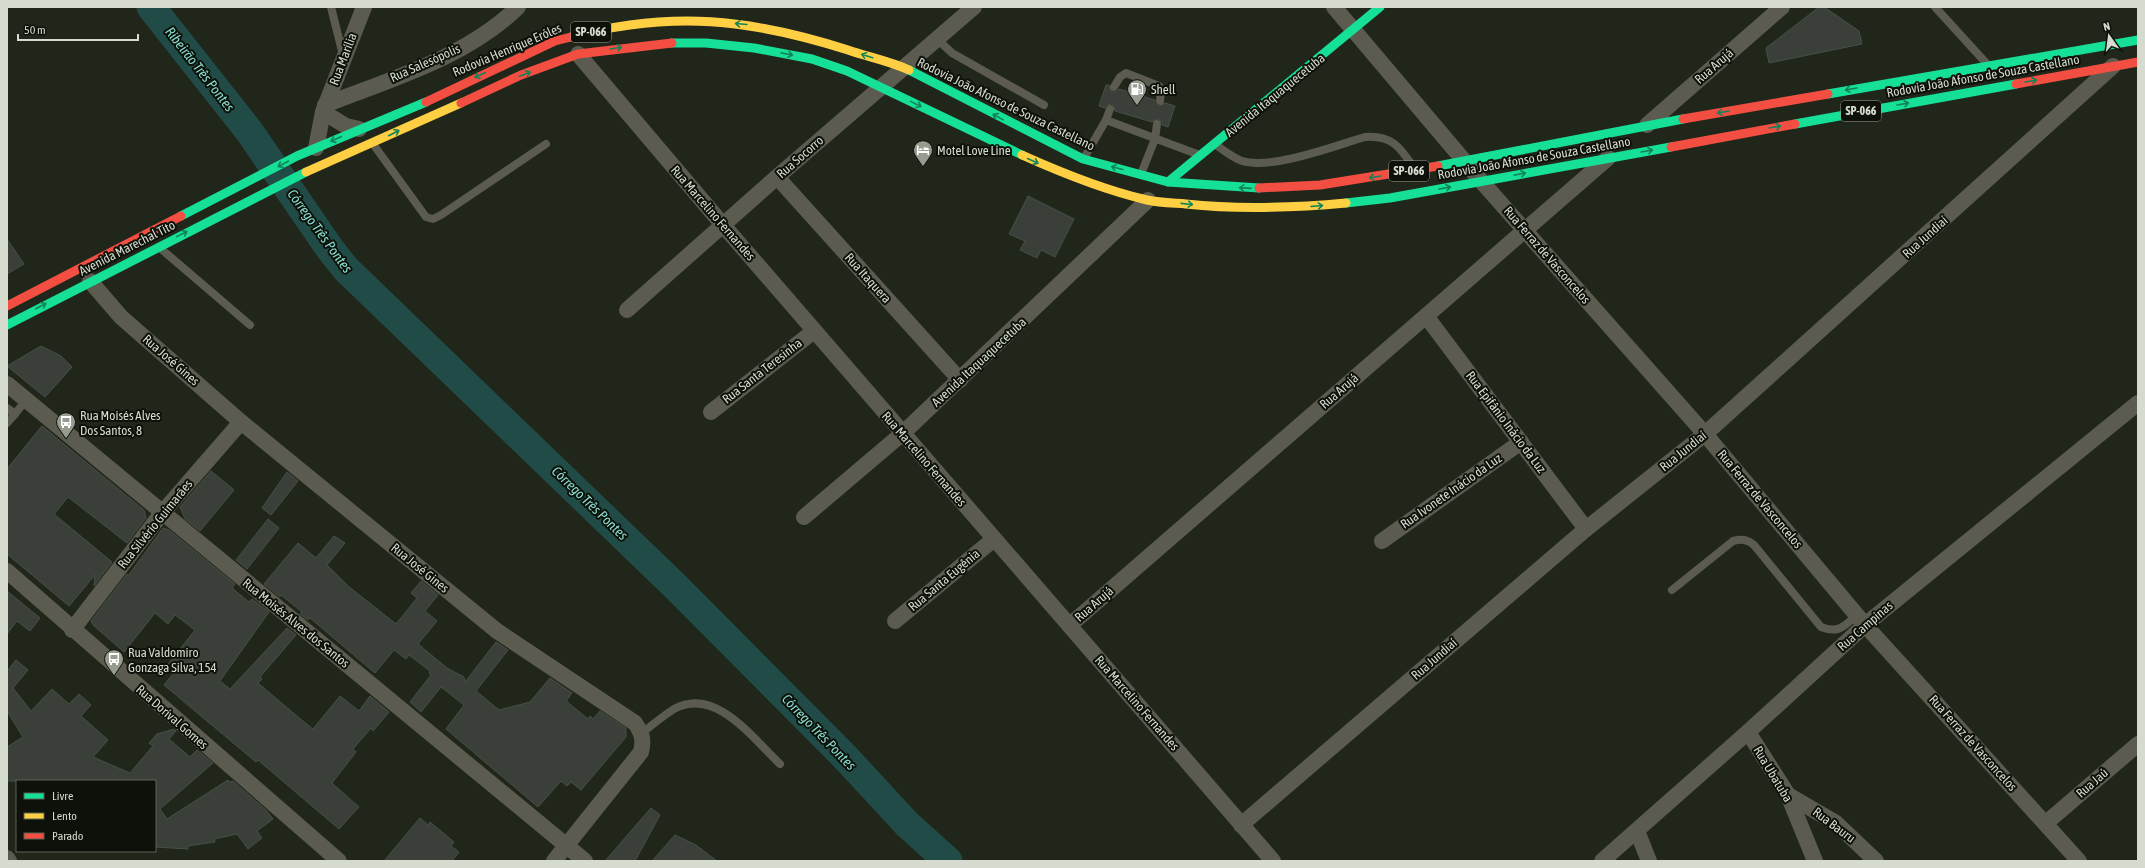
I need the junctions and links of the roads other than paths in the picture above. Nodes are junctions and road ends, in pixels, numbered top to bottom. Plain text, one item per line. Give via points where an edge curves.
1 (331, 7) edge
2 (364, 7) edge
3 (518, 7) edge
4 (974, 7) edge
5 (1334, 7) edge
6 (1380, 7) edge
7 (1782, 7) edge
8 (1935, 7) edge
9 (1355, 30) junction
10 (937, 39) junction
11 (2138, 40) edge
12 (578, 54) junction
13 (344, 58) junction
14 (2138, 62) edge
15 (1988, 65) junction
16 (2113, 66) junction
17 (904, 68) junction
18 (881, 87) junction
19 (1114, 87) dead end
20 (1160, 101) dead end
21 (1044, 105) dead end
22 (324, 109) junction
23 (1110, 109) dead end
24 (1106, 120) junction
25 (1157, 124) dead end
26 (1647, 125) junction
27 (360, 129) junction
28 (1155, 139) junction
29 (373, 143) junction
30 (546, 144) dead end
31 (1215, 144) junction
32 (316, 148) junction
33 (1201, 156) junction
34 (1609, 158) junction
35 (1083, 159) junction
36 (1465, 162) junction
37 (1416, 170) junction
38 (1140, 174) junction
39 (776, 177) junction
40 (253, 179) joint
41 (1168, 182) junction
42 (1482, 182) junction
43 (1148, 200) junction
44 (723, 225) junction
45 (1525, 230) junction
46 (158, 246) junction
47 (90, 281) junction
48 (7, 306) edge
49 (627, 310) dead end
50 (1426, 316) junction
51 (7, 325) edge
52 (250, 325) dead end
53 (814, 330) junction
54 (960, 380) junction
55 (7, 384) edge
56 (26, 400) junction
57 (2138, 403) edge
58 (7, 408) edge
59 (711, 412) dead end
60 (15, 414) junction
61 (241, 422) junction
62 (7, 423) edge
63 (902, 433) junction
64 (1705, 434) junction
65 (1521, 442) junction
66 (162, 513) junction
67 (804, 517) dead end
68 (1586, 529) junction
69 (994, 539) junction
70 (1382, 541) dead end
71 (7, 571) edge
72 (1672, 590) dead end
73 (1861, 620) junction
74 (896, 621) dead end
75 (1070, 625) junction
76 (72, 630) junction
77 (1748, 732) junction
78 (642, 733) junction
79 (2138, 744) edge
80 (780, 764) dead end
81 (1788, 795) junction
82 (2046, 823) junction
83 (1241, 825) junction
84 (1637, 831) junction
85 (567, 846) junction
86 (7, 858) edge
87 (9, 861) edge
88 (339, 861) edge
89 (554, 861) edge
90 (585, 861) edge
91 (1273, 861) edge
92 (1602, 861) edge
93 (1649, 861) edge
94 (1815, 861) edge
95 (1876, 861) edge
96 (2079, 861) edge

1 - 13 lane
2 - 13 street, Rua Marília
3 - 22 street, Rua Salesópolis via 482,35 444,57
4 - 10 street, Rua Socorro
5 - 9 street, Rua Ferraz de Vasconcelos
6 - 9 main road, Avenida Itaquaquecetuba
7 - 26 street, Rua Arujá
8 - 15 lane
9 - 31 main road, Avenida Itaquaquecetuba
9 - 36 street, Rua Ferraz de Vasconcelos
10 - 17 street, Rua Socorro
10 - 21 lane via 952,53
11 - 15 main road, Rodovia João Afonso de Souza Castellano / SP-066
12 -> 18 main road, SP-066 via 662,43 706,43 747,47 812,59
29 -> 12 main road, SP-066 via 521,75
12 - 44 street, Rua Marcelino Fernandes
13 - 22 street, Rua Marília
14 - 16 main road, Rodovia João Afonso de Souza Castellano / SP-066
15 -> 26 main road, Rodovia João Afonso de Souza Castellano / SP-066
34 -> 16 main road, Rodovia João Afonso de Souza Castellano / SP-066
16 - 64 street, Rua Jundiaí
17 - 18 street, Rua Socorro
17 -> 27 main road, Rodovia Henrique Eróles / SP-066 via 807,37 753,25 696,20 641,23 604,28 555,42
35 -> 17 main road, Rodovia João Afonso de Souza Castellano / SP-066
18 - 39 street, Rua Socorro
18 -> 43 main road, Rodovia João Afonso de Souza Castellano / SP-066 via 1004,148 1061,173
19 - 20 lane via 1126,73 1159,86
22 - 27 street via 346,126
22 - 32 street, Rua Marília
23 - 24 lane
24 - 28 lane
24 - 35 lane
25 - 28 lane
26 - 36 main road, Rodovia João Afonso de Souza Castellano / SP-066
27 -> 32 main road, Rodovia Henrique Eróles / SP-066
28 - 33 lane
28 - 38 lane
29 - 30 lane via 426,217 433,219
46 -> 29 main road, Avenida Marechal Tito / SP-066 via 307,171
31 - 33 main road, Avenida Itaquaquecetuba
31 - 37 lane via 1241,161 1260,163 1278,161 1365,137 1379,136 1400,147
32 -> 40 main road, Rodovia Henrique Eróles / SP-066
33 - 41 main road, Avenida Itaquaquecetuba
42 -> 34 main road, Rodovia João Afonso de Souza Castellano / SP-066
34 - 45 street, Rua Arujá
38 -> 35 main road, Rodovia João Afonso de Souza Castellano / SP-066
36 - 37 main road, Rodovia João Afonso de Souza Castellano / SP-066
36 - 42 street, Rua Ferraz de Vasconcelos
37 -> 41 main road, Rodovia João Afonso de Souza Castellano / SP-066 via 1320,185 1254,188
38 - 41 main road, Rodovia João Afonso de Souza Castellano / SP-066
39 - 44 street, Rua Socorro
39 - 54 street, Rua Itaquera
40 - 48 main road, Avenida Marechal Tito
43 -> 42 main road, Rodovia João Afonso de Souza Castellano / SP-066 via 1221,208 1295,208 1390,198
42 - 45 street, Rua Ferraz de Vasconcelos
43 - 54 street, Avenida Itaquaquecetuba
44 - 49 street, Rua Socorro
44 - 53 street, Rua Marcelino Fernandes
45 - 50 street, Rua Arujá
45 - 64 street, Rua Ferraz de Vasconcelos
46 - 47 main road, Avenida Marechal Tito
46 - 52 lane
51 -> 47 main road, Avenida Marechal Tito
47 - 61 street, Rua José Gines via 121,317
50 - 65 street, Rua Epifânio Inácio da Luz
50 - 75 street, Rua Arujá
53 - 59 street, Rua Santa Teresinha
53 - 63 street, Rua Marcelino Fernandes
54 - 63 street, Avenida Itaquaquecetuba
55 - 56 street, Rua Moisés Alves dos Santos
56 - 60 lane
56 - 66 street, Rua Moisés Alves dos Santos
57 - 73 street, Rua Campinas
58 - 60 lane
60 - 62 lane
61 - 66 street, Rua Silvério Guimarães
61 - 78 street, Rua José Gines via 497,631 627,717
63 - 67 street, Avenida Itaquaquecetuba
63 - 69 street, Rua Marcelino Fernandes
64 - 68 street, Rua Jundiaí
64 - 73 street, Rua Ferraz de Vasconcelos
65 - 68 street, Rua Epifânio Inácio da Luz
65 - 70 street, Rua Ivonete Inácio da Luz
66 - 76 street, Rua Silvério Guimarães
66 - 85 street, Rua Moisés Alves dos Santos
68 - 83 street, Rua Jundiaí
69 - 74 street, Rua Santa Eugênia
69 - 75 street, Rua Marcelino Fernandes
71 - 76 street, Rua Dorival Gomes
72 - 73 lane via 1732,540 1740,539 1754,545 1821,627 1830,630
73 - 77 street, Rua Campinas
73 - 82 street, Rua Ferraz de Vasconcelos
75 - 83 street, Rua Marcelino Fernandes
76 - 88 street, Rua Dorival Gomes
77 - 81 street, Rua Ubatuba
77 - 84 street, Rua Campinas
78 - 80 lane via 674,709 697,703 710,705 725,711
78 - 85 street via 644,742 641,752
79 - 82 street, Rua Jaú
81 - 94 street, Rua Ubatuba
81 - 95 street, Rua Bauru via 1836,823
82 - 96 street, Rua Ferraz de Vasconcelos
83 - 91 street, Rua Marcelino Fernandes
84 - 92 street, Rua Campinas
84 - 93 street
85 - 89 street
85 - 90 street, Rua Moisés Alves dos Santos
86 - 87 street

